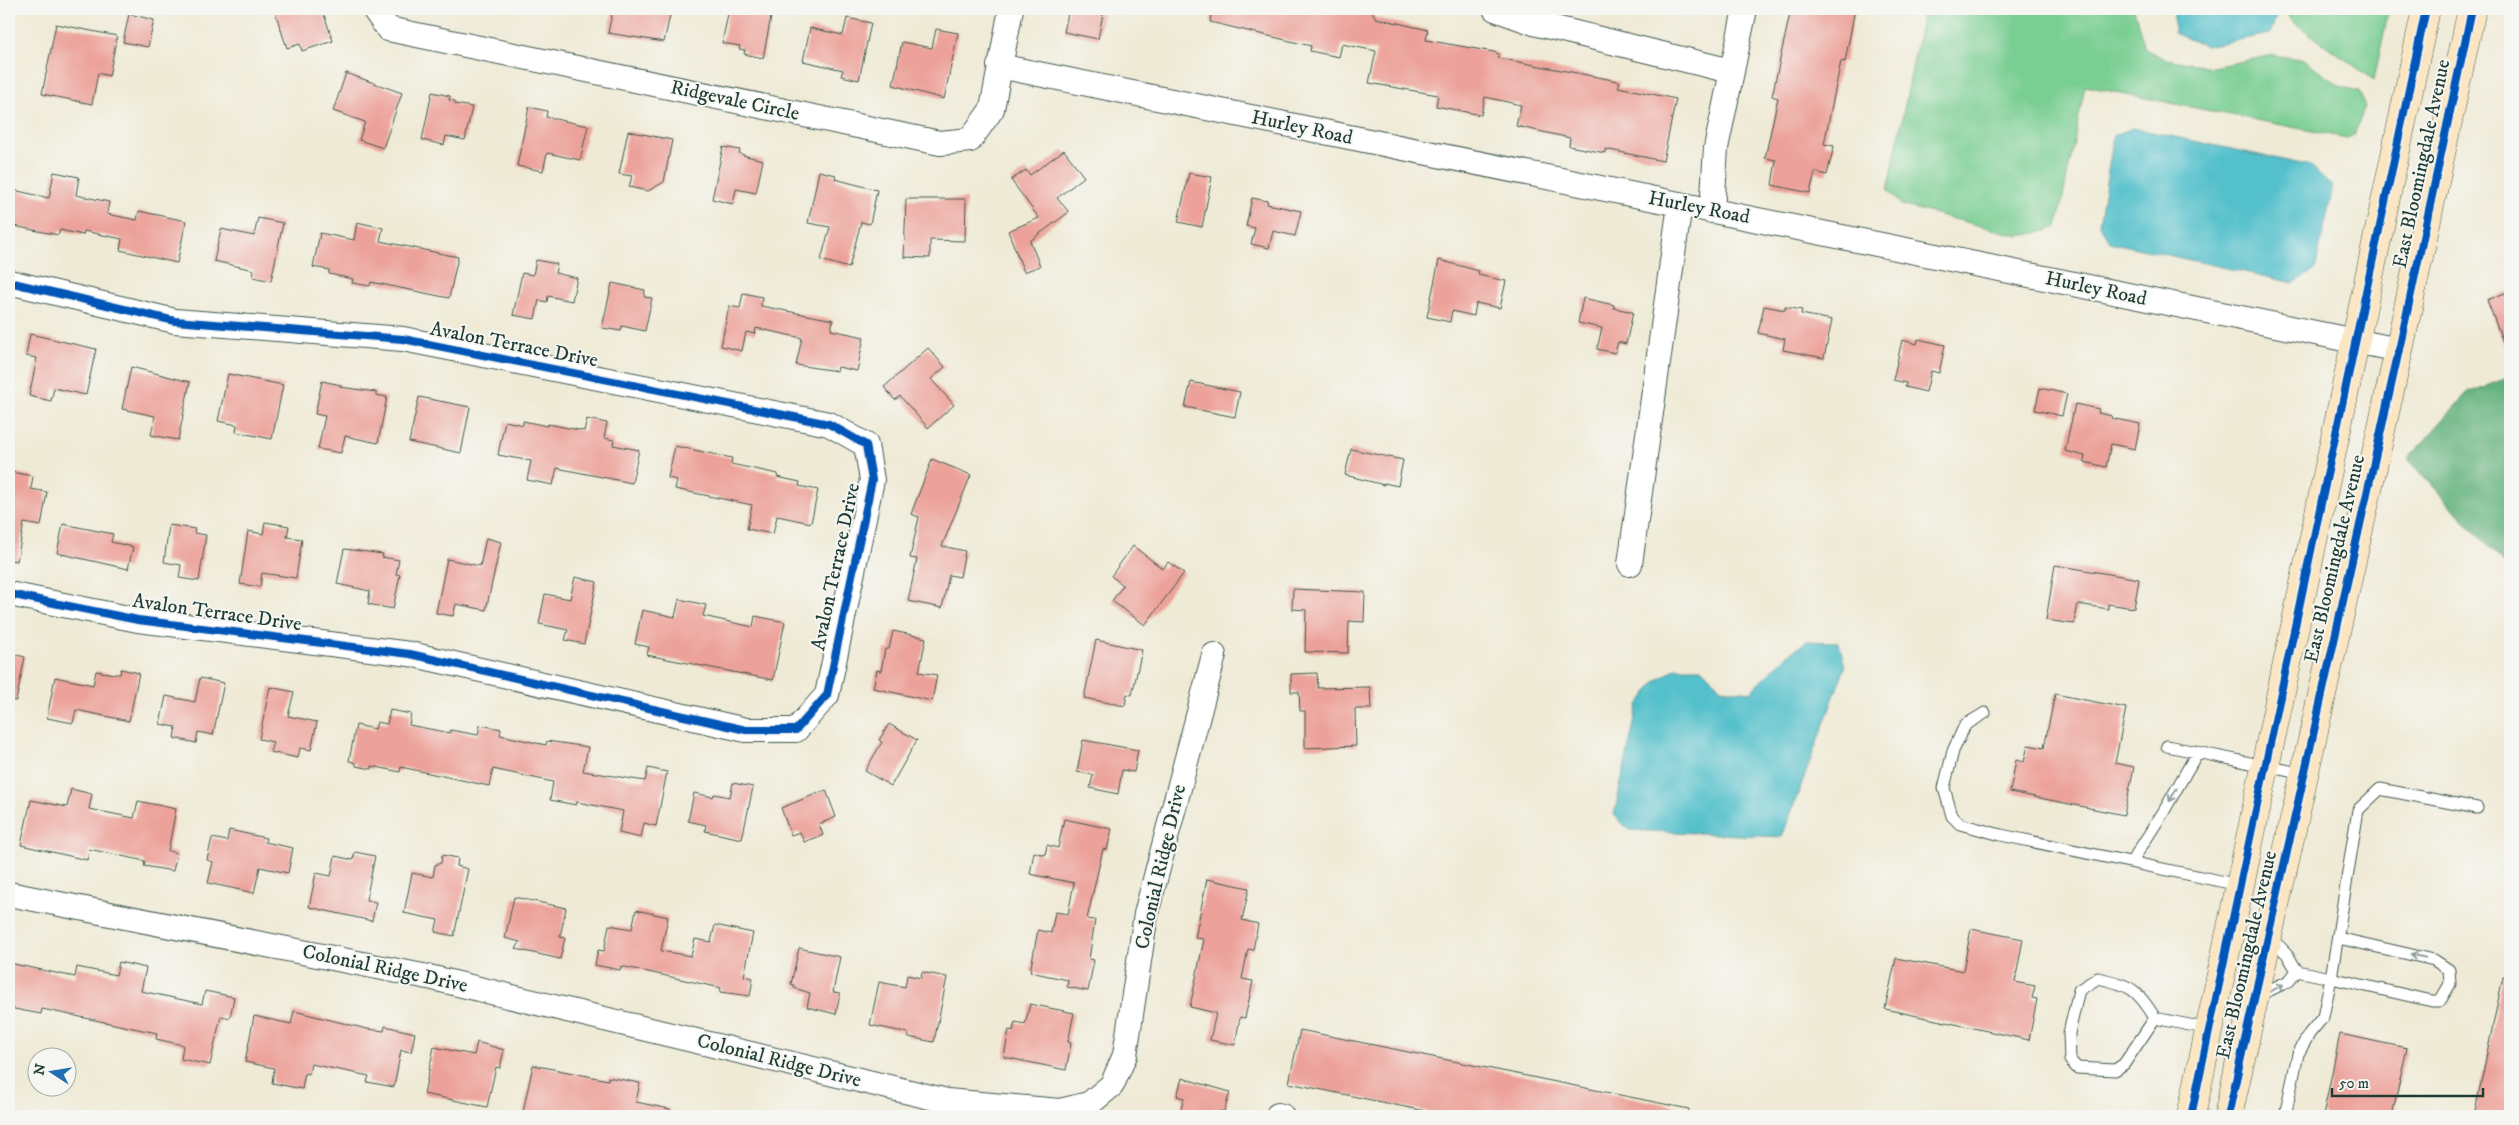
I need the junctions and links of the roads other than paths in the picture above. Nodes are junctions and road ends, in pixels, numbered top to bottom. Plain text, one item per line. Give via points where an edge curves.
1 (374, 9) edge
2 (1012, 9) edge
3 (1496, 9) edge
4 (1745, 9) edge
5 (2426, 9) edge
6 (2472, 9) edge
7 (1000, 66) junction
8 (1731, 71) junction
9 (1680, 204) junction
10 (1712, 211) junction
11 (9, 282) edge
12 (2357, 342) junction
13 (2398, 350) junction
14 (1630, 564) dead end
15 (9, 594) edge
16 (1214, 655) dead end
17 (1985, 713) dead end
18 (2167, 746) dead end
19 (2197, 753) junction
20 (2264, 766) junction
21 (2304, 774) junction
22 (2477, 808) dead end
23 (2132, 861) junction
24 (2239, 885) junction
25 (9, 894) edge
26 (2269, 936) junction
27 (2338, 938) junction
28 (2297, 972) junction
29 (2332, 978) junction
30 (2253, 998) junction
31 (2155, 1018) junction
32 (2209, 1029) junction
33 (2191, 1116) edge
34 (2228, 1116) edge
35 (2285, 1116) edge

1 - 7 street, Ridgevale Circle via 388,29 940,143 970,140 992,109
2 - 7 street, Ridgevale Circle
3 - 8 street via 1534,23
4 - 8 street
5 - 12 main road, East Bloomingdale Avenue
6 - 13 main road, East Bloomingdale Avenue
7 - 9 street, Hurley Road
8 - 10 street via 1716,148
9 - 10 street, Hurley Road
9 - 14 street
10 - 12 street, Hurley Road
11 - 15 street, Avalon Terrace Drive via 175,321 402,339 829,424 866,445 872,480 827,695 796,730 746,730 410,654 138,620
12 - 13 street, Hurley Road
12 - 20 main road, East Bloomingdale Avenue
13 - 21 main road, East Bloomingdale Avenue
16 - 25 street, Colonial Ridge Drive via 1146,914 1125,1055 1112,1085 1089,1104 1060,1111 947,1101 433,978
17 - 23 lane via 1965,725 1953,751 1944,788 1952,816 1960,824 2001,836
18 - 19 lane
19 - 20 lane
19 -> 23 lane
20 - 21 lane
20 - 24 main road, East Bloomingdale Avenue
21 - 26 main road, East Bloomingdale Avenue
22 - 27 lane via 2380,789 2358,810
23 - 24 lane
24 - 32 main road, East Bloomingdale Avenue
26 - 28 lane via 2287,954
26 - 30 main road, East Bloomingdale Avenue
27 - 29 lane
29 -> 27 lane via 2432,1001 2440,1001 2450,984 2449,970 2434,960
28 - 29 lane
30 -> 28 lane via 2289,981
29 - 35 lane via 2323,1017 2298,1054
30 - 34 main road, East Bloomingdale Avenue
31 - 31 lane via 2141,996 2123,984 2098,978 2079,990 2069,1033 2070,1060 2077,1068 2114,1070 2124,1064
31 - 32 lane
32 - 33 main road, East Bloomingdale Avenue

